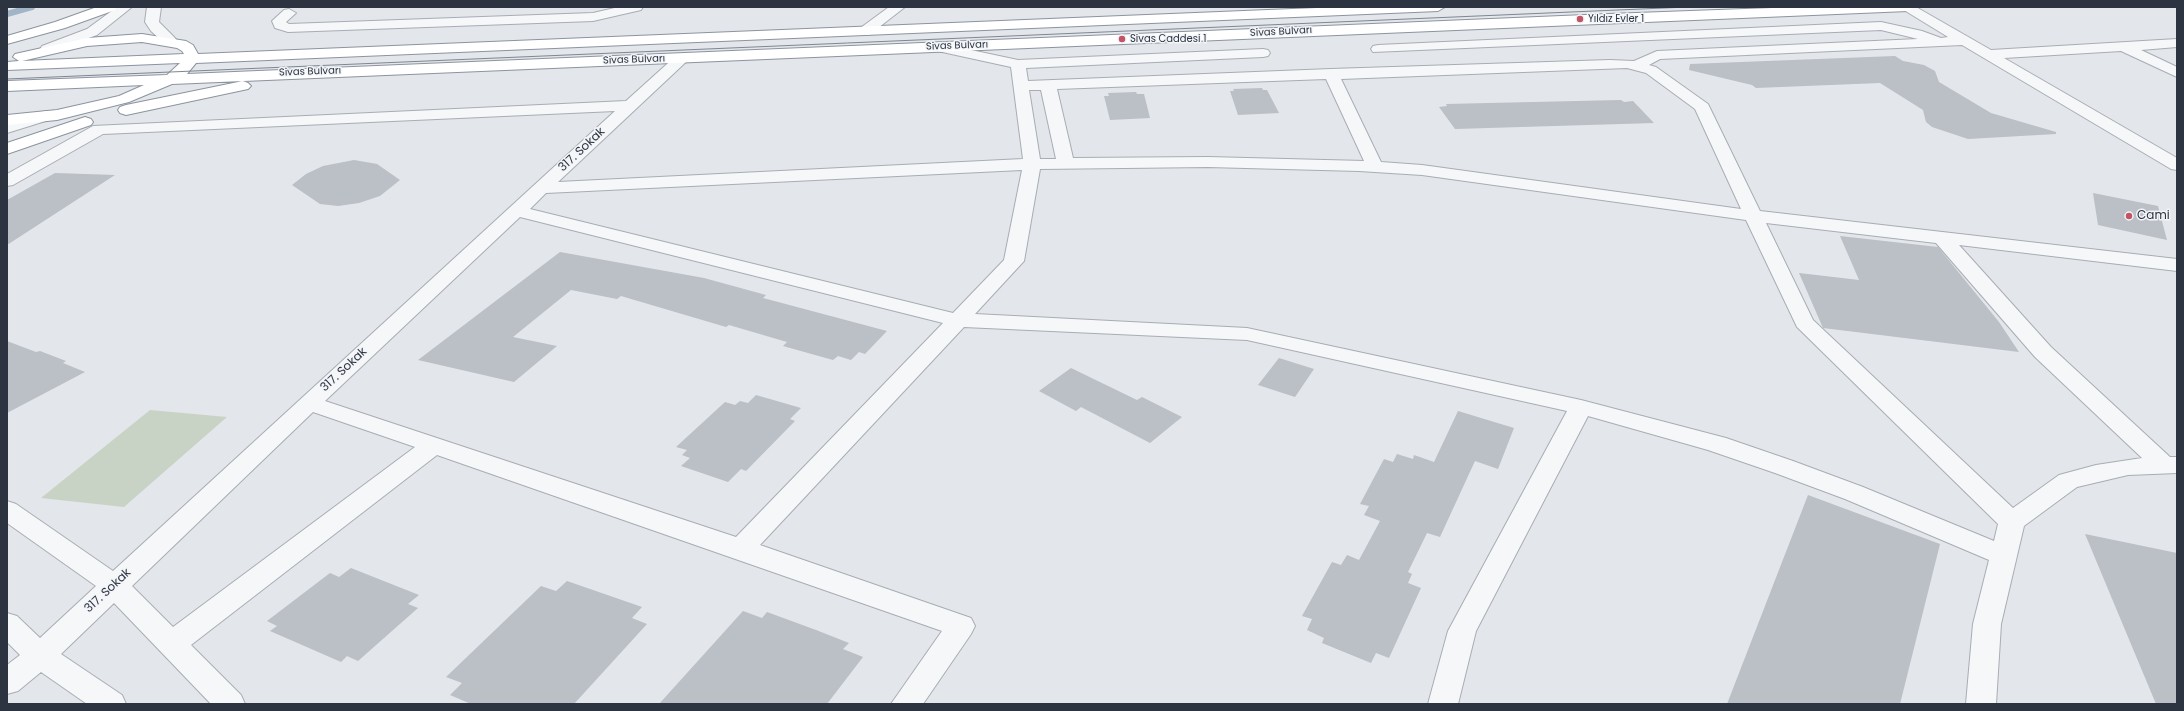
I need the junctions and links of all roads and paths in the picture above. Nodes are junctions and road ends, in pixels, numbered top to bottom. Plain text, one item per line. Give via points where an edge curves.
1 (110, 7) edge
2 (125, 7) edge
3 (154, 7) edge
4 (537, 7) edge
5 (636, 7) edge
6 (898, 7) edge
7 (1438, 7) edge
8 (1907, 7) edge
9 (293, 10) edge
10 (1279, 10) edge
11 (1609, 18) junction
12 (1361, 29) junction
13 (864, 32) junction
14 (1252, 34) junction
15 (1634, 37) junction
16 (7, 40) edge
17 (1964, 41) junction
18 (175, 42) junction
19 (1940, 42) junction
20 (2177, 43) edge
21 (938, 47) junction
22 (2124, 47) junction
23 (47, 49) junction
24 (1378, 49) junction
25 (327, 53) junction
26 (1263, 53) junction
27 (1657, 55) junction
28 (1988, 55) junction
29 (682, 58) junction
30 (191, 59) junction
31 (7, 61) edge
32 (1018, 64) junction
33 (7, 66) edge
34 (1636, 66) junction
35 (1397, 71) junction
36 (328, 72) junction
37 (1331, 73) junction
38 (2177, 73) edge
39 (1276, 76) junction
40 (172, 78) junction
41 (1048, 85) junction
42 (7, 86) edge
43 (1020, 86) junction
44 (630, 106) junction
45 (49, 116) junction
46 (7, 120) edge
47 (7, 128) edge
48 (7, 149) edge
49 (1032, 164) junction
50 (1066, 164) junction
51 (2177, 165) edge
52 (1375, 167) junction
53 (7, 180) edge
54 (542, 188) junction
55 (516, 211) junction
56 (1754, 216) junction
57 (1942, 238) junction
58 (2173, 268) edge
59 (958, 320) junction
60 (309, 403) junction
61 (1581, 407) junction
62 (434, 445) junction
63 (2171, 465) edge
64 (7, 510) edge
65 (2012, 522) junction
66 (741, 549) junction
67 (2004, 555) junction
68 (114, 585) junction
69 (7, 624) edge
70 (171, 644) junction
71 (40, 656) junction
72 (7, 682) edge
73 (111, 704) edge
74 (230, 704) edge
75 (906, 704) edge
76 (1443, 704) edge
77 (1981, 704) edge

1 - 16 highway via 60,26
2 - 23 street via 92,32
3 - 18 street via 152,22
4 - 9 street via 301,18 292,16
5 - 9 street via 594,17 288,28 280,25 279,21
6 - 13 street
7 - 10 highway, Sivas Bulvarı
8 - 11 highway, Sivas Bulvarı
8 - 17 street
10 - 13 highway, Sivas Bulvarı
11 - 12 highway, Sivas Bulvarı
11 - 15 street
12 - 14 highway, Sivas Bulvarı
12 - 24 street
13 - 25 highway, Sivas Bulvarı
14 - 21 highway, Sivas Bulvarı
14 - 26 street
15 - 19 street via 1881,26
15 - 24 street
15 - 27 street
17 - 19 street
17 - 28 street
18 - 23 highway via 142,38 113,39
18 - 25 highway
18 - 30 highway via 188,48
19 - 27 street
20 - 22 street
21 - 29 highway, Sivas Bulvarı
21 - 32 street
22 - 28 street
22 - 38 street
23 - 31 highway
24 - 35 street
25 - 30 highway, Sivas Bulvarı
26 - 32 street
26 - 39 street
27 - 34 street
28 - 51 street
29 - 36 highway, Sivas Bulvarı
29 - 44 street, 317. Sokak
30 - 33 highway, Sivas Bulvarı
30 - 40 highway via 182,71
32 - 43 street
34 - 35 street via 1610,64
34 - 56 street via 1657,73 1702,107
35 - 37 street
36 - 40 highway, Sivas Bulvarı
36 - 48 highway via 189,96 137,108 65,128
37 - 39 street
37 - 52 street
39 - 41 street
40 - 42 highway, Sivas Bulvarı
40 - 45 highway via 124,99
41 - 43 street
41 - 50 street
43 - 49 street
44 - 53 street via 99,129
44 - 54 street, 317. Sokak
45 - 46 highway
45 - 47 street
49 - 50 street
49 - 54 street
49 - 59 street via 1014,261
50 - 52 street via 1246,162
52 - 56 street via 1422,170
54 - 55 street, 317. Sokak
55 - 59 street
55 - 60 street, 317. Sokak
56 - 57 street
56 - 65 street via 1804,323
57 - 58 street
57 - 63 street via 2044,352
59 - 61 street via 1247,334
59 - 66 street
60 - 62 street
60 - 68 street, 317. Sokak
61 - 67 street via 1710,442 1784,467
61 - 76 street via 1462,632
62 - 66 street
62 - 70 street
63 - 65 street via 2128,467 2068,481
64 - 68 street
65 - 67 street
66 - 75 street via 961,626
67 - 77 street via 1987,624
68 - 70 street
68 - 71 street, 317. Sokak
69 - 71 street
70 - 74 street
71 - 72 street, 317. Sokak
71 - 73 street

